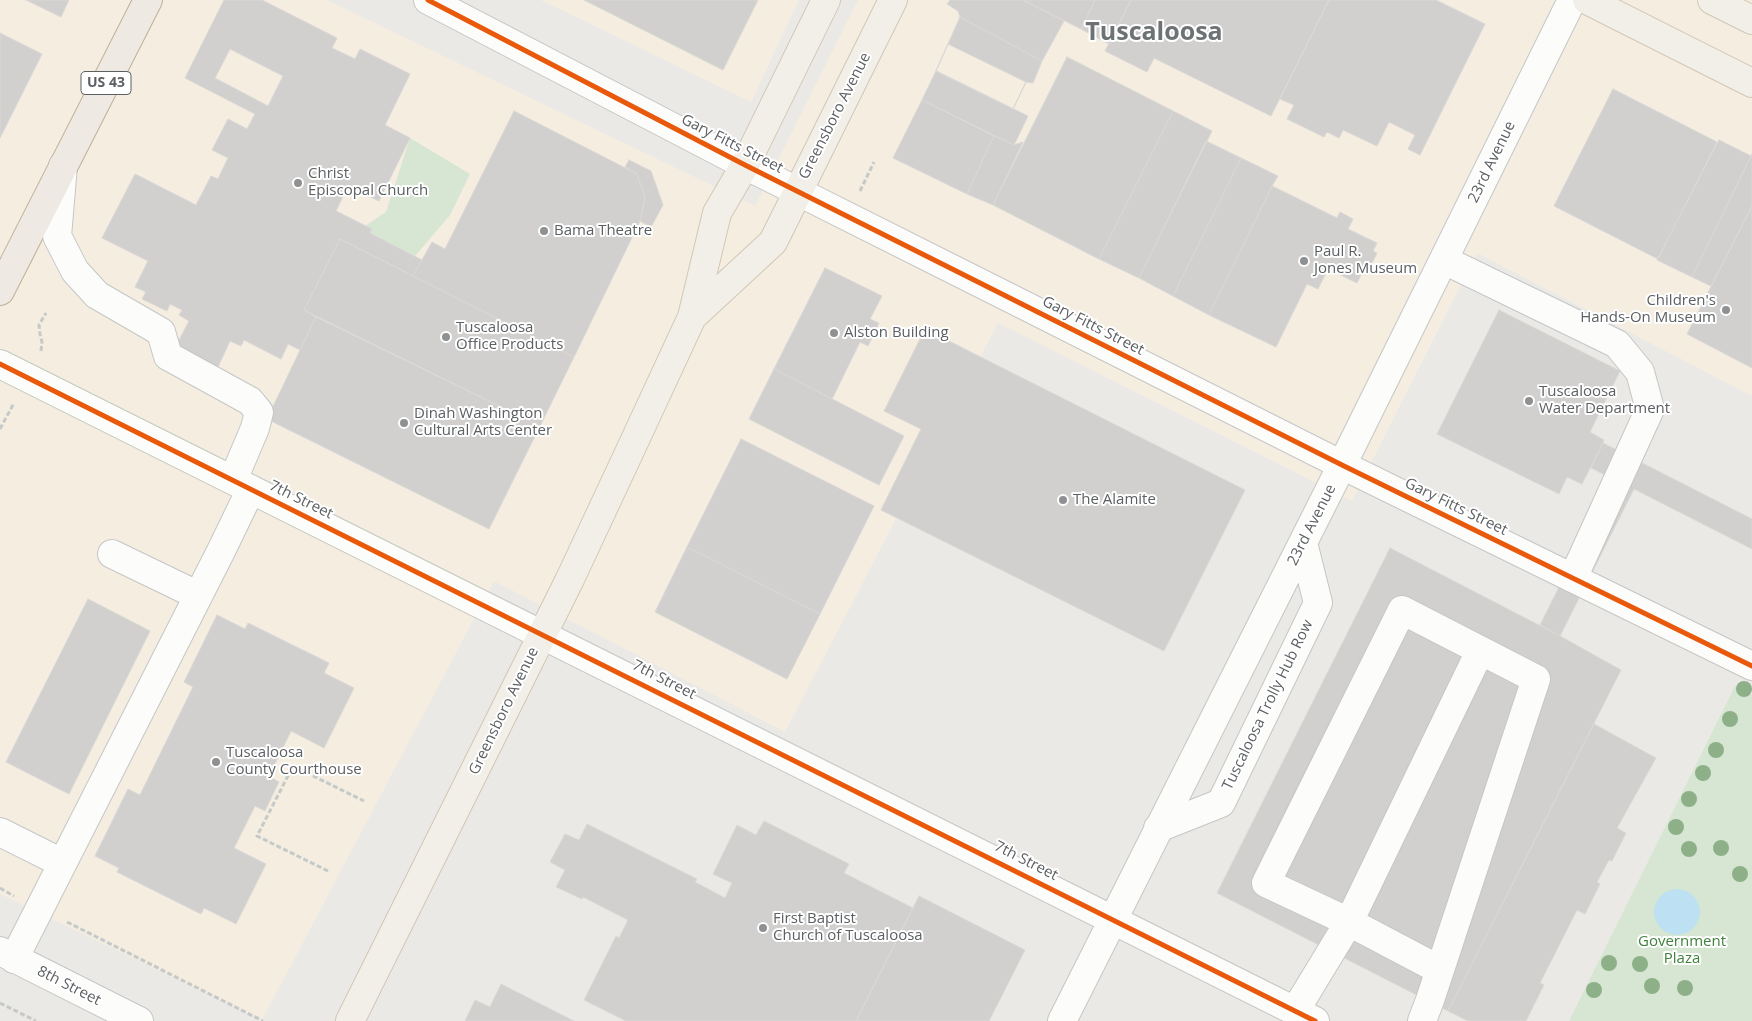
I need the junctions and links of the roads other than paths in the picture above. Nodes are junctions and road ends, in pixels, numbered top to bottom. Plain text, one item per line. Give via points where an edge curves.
1 (148, 0) edge
2 (428, 0) edge
3 (826, 0) edge
4 (894, 0) edge
5 (1572, 0) edge
6 (1587, 0) edge
7 (1712, 0) edge
8 (1752, 20) edge
9 (1752, 83) edge
10 (63, 165) junction
11 (746, 165) junction
12 (797, 191) junction
13 (1444, 260) junction
14 (0, 291) edge
15 (692, 317) junction
16 (0, 364) edge
17 (1342, 465) junction
18 (242, 484) junction
19 (1303, 543) junction
20 (112, 554) dead end
21 (1573, 578) junction
22 (197, 595) junction
23 (543, 634) junction
24 (1480, 651) junction
25 (1752, 666) edge
26 (1158, 828) junction
27 (0, 832) edge
28 (62, 863) junction
29 (1112, 919) junction
30 (1349, 922) junction
31 (7, 955) edge
32 (1440, 970) junction
33 (1305, 1016) edge
34 (139, 1021) edge
35 (350, 1021) edge
36 (1062, 1021) edge
37 (1422, 1021) edge

1 - 10 highway, US 43
2 - 11 street, Gary Fitts Street
3 - 11 main road, Greensboro Avenue
4 - 12 main road, Greensboro Avenue
5 - 13 street, 23rd Avenue
6 - 9 main road
7 - 8 main road
10 - 14 highway, US 43
10 - 18 street via 57,236 75,271 97,295 161,332 168,356 250,401 259,412
11 - 12 street, Gary Fitts Street
11 - 15 main road, Greensboro Avenue via 717,213
12 - 15 main road, Greensboro Avenue via 773,242
12 - 17 street, Gary Fitts Street
13 - 17 street, 23rd Avenue
13 - 21 street via 1617,344 1640,372 1650,409
15 - 23 main road, Greensboro Avenue
16 - 18 street, 7th Street
17 - 19 street, 23rd Avenue
17 - 21 street, Gary Fitts Street
18 - 22 street via 221,551
18 - 23 street, 7th Street
19 - 26 street, 23rd Avenue
19 - 26 street, Tuscaloosa Trolly Hub Row via 1318,603 1221,803
20 - 22 street
21 - 25 street, Gary Fitts Street
22 - 28 street
23 - 29 street, 7th Street
23 - 35 main road, Greensboro Avenue
24 - 30 street
24 - 30 street via 1402,610 1266,883
24 - 32 street via 1536,679
26 - 29 street, 23rd Avenue
27 - 28 street
28 - 31 street via 39,908
29 - 33 street, 7th Street
29 - 36 street, 23rd Avenue
30 - 32 street
30 - 33 street
31 - 34 street, 8th Street
32 - 37 street

